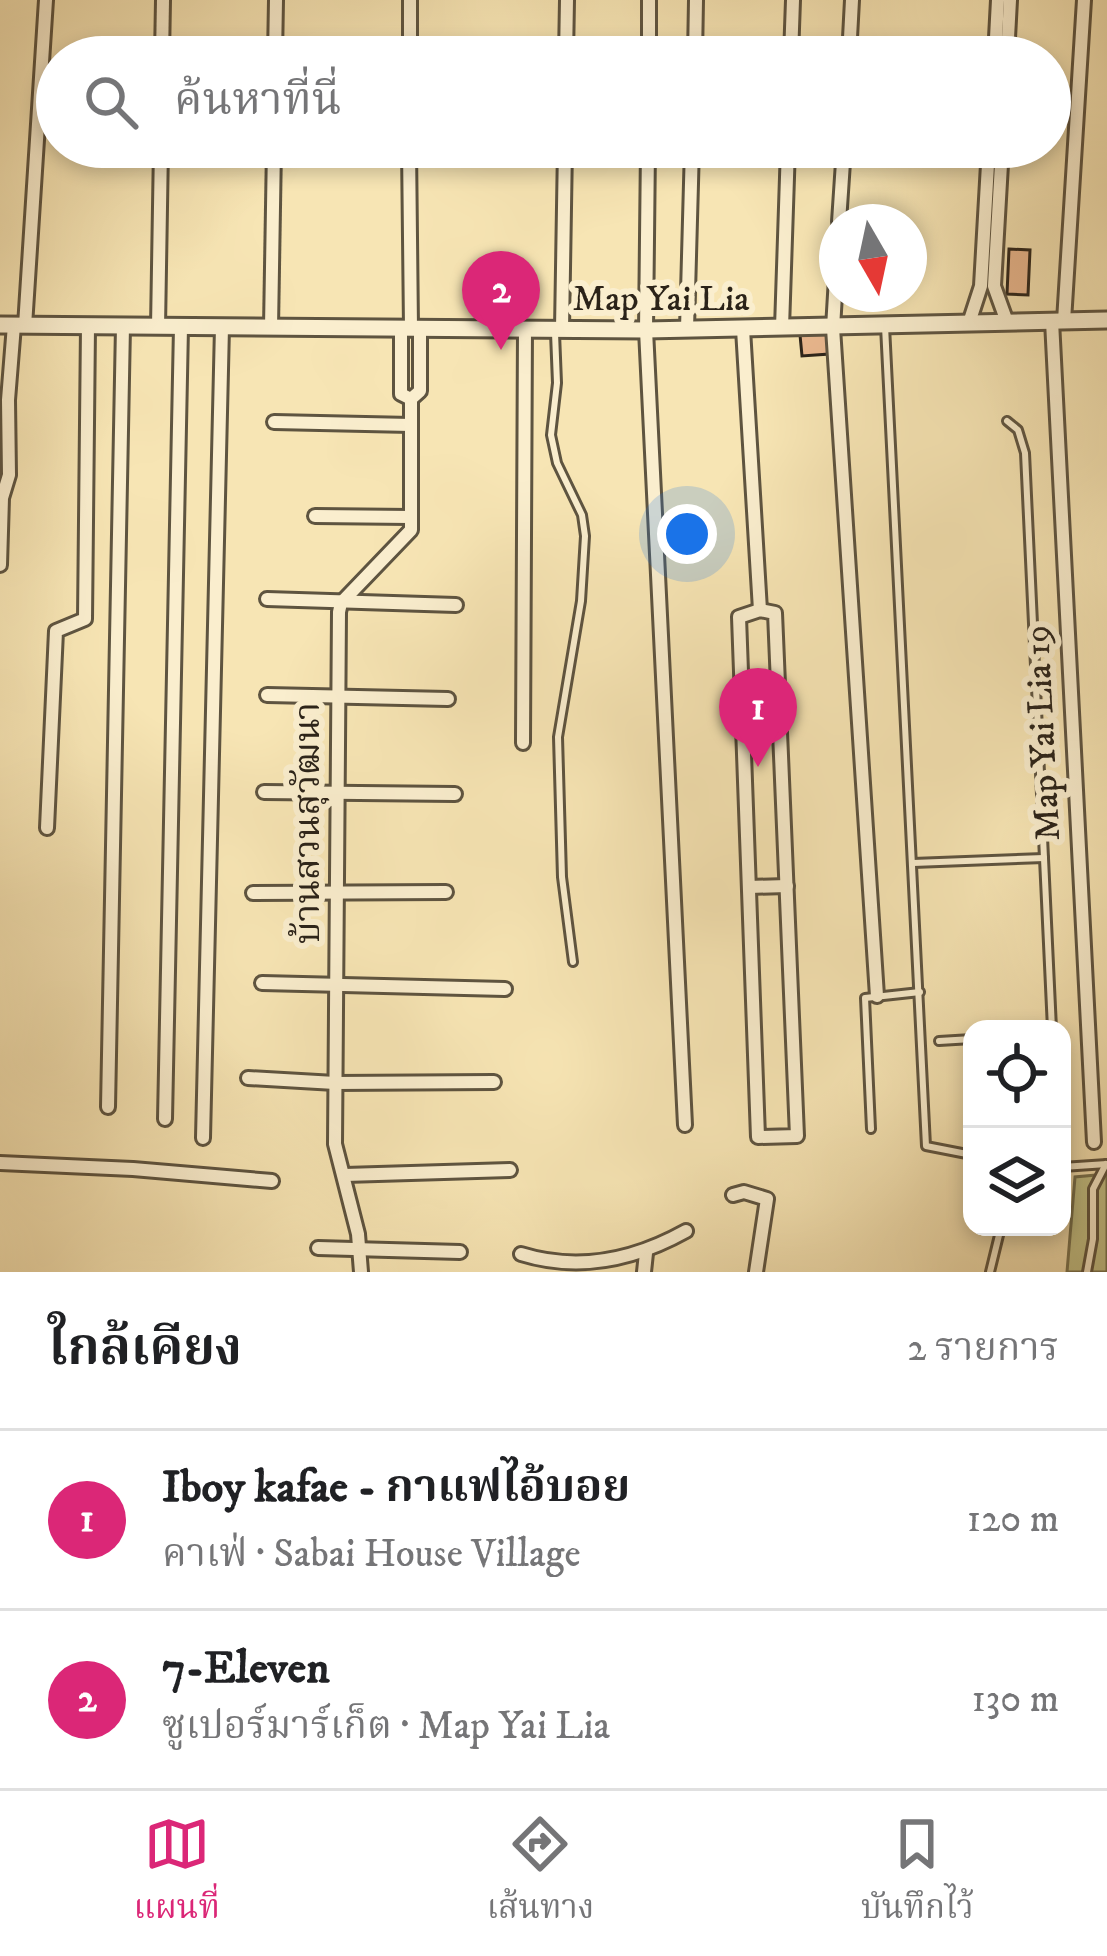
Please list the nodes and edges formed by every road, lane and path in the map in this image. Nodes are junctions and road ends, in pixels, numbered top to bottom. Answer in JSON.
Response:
{"nodes":[{"id":1,"x":46,"y":0,"type":"edge"},
{"id":2,"x":163,"y":0,"type":"edge"},
{"id":3,"x":276,"y":0,"type":"edge"},
{"id":4,"x":410,"y":0,"type":"edge"},
{"id":5,"x":567,"y":0,"type":"edge"},
{"id":6,"x":650,"y":0,"type":"edge"},
{"id":7,"x":697,"y":0,"type":"edge"},
{"id":8,"x":794,"y":0,"type":"edge"},
{"id":9,"x":852,"y":0,"type":"edge"},
{"id":10,"x":998,"y":0,"type":"edge"},
{"id":11,"x":1010,"y":0,"type":"edge"},
{"id":12,"x":1084,"y":0,"type":"edge"},
{"id":13,"x":42,"y":36,"type":"edge"},
{"id":14,"x":162,"y":36,"type":"edge"},
{"id":15,"x":275,"y":36,"type":"edge"},
{"id":16,"x":410,"y":36,"type":"edge"},
{"id":17,"x":566,"y":36,"type":"edge"},
{"id":18,"x":649,"y":36,"type":"edge"},
{"id":19,"x":696,"y":36,"type":"edge"},
{"id":20,"x":792,"y":36,"type":"edge"},
{"id":21,"x":850,"y":36,"type":"edge"},
{"id":22,"x":996,"y":36,"type":"edge"},
{"id":23,"x":1008,"y":36,"type":"edge"},
{"id":24,"x":36,"y":98,"type":"edge"},
{"id":25,"x":1071,"y":160,"type":"edge"},
{"id":26,"x":161,"y":168,"type":"edge"},
{"id":27,"x":274,"y":168,"type":"edge"},
{"id":28,"x":410,"y":168,"type":"edge"},
{"id":29,"x":564,"y":168,"type":"edge"},
{"id":30,"x":648,"y":168,"type":"edge"},
{"id":31,"x":691,"y":168,"type":"edge"},
{"id":32,"x":787,"y":168,"type":"edge"},
{"id":33,"x":843,"y":168,"type":"edge"},
{"id":34,"x":988,"y":168,"type":"edge"},
{"id":35,"x":1001,"y":168,"type":"edge"},
{"id":36,"x":1070,"y":168,"type":"edge"},
{"id":37,"x":840,"y":204,"type":"edge"},
{"id":38,"x":834,"y":312,"type":"edge"},
{"id":39,"x":1107,"y":320,"type":"edge"},
{"id":40,"x":1058,"y":321,"type":"junction"},
{"id":41,"x":1007,"y":322,"type":"junction"},
{"id":42,"x":969,"y":323,"type":"junction"},
{"id":43,"x":13,"y":325,"type":"edge"},
{"id":44,"x":88,"y":326,"type":"junction"},
{"id":45,"x":123,"y":326,"type":"junction"},
{"id":46,"x":885,"y":326,"type":"junction"},
{"id":47,"x":158,"y":327,"type":"junction"},
{"id":48,"x":181,"y":327,"type":"junction"},
{"id":49,"x":222,"y":327,"type":"junction"},
{"id":50,"x":271,"y":328,"type":"junction"},
{"id":51,"x":782,"y":328,"type":"junction"},
{"id":52,"x":833,"y":328,"type":"junction"},
{"id":53,"x":411,"y":329,"type":"junction"},
{"id":54,"x":525,"y":329,"type":"junction"},
{"id":55,"x":559,"y":329,"type":"junction"},
{"id":56,"x":687,"y":329,"type":"junction"},
{"id":57,"x":743,"y":329,"type":"junction"},
{"id":58,"x":646,"y":330,"type":"junction"},
{"id":59,"x":1007,"y":421,"type":"dead end"},
{"id":60,"x":274,"y":422,"type":"dead end"},
{"id":61,"x":411,"y":425,"type":"junction"},
{"id":62,"x":316,"y":516,"type":"dead end"},
{"id":63,"x":410,"y":517,"type":"junction"},
{"id":64,"x":0,"y":565,"type":"edge"},
{"id":65,"x":267,"y":599,"type":"dead end"},
{"id":66,"x":341,"y":603,"type":"junction"},
{"id":67,"x":456,"y":605,"type":"dead end"},
{"id":68,"x":760,"y":610,"type":"junction"},
{"id":69,"x":267,"y":695,"type":"dead end"},
{"id":70,"x":338,"y":697,"type":"junction"},
{"id":71,"x":448,"y":699,"type":"dead end"},
{"id":72,"x":523,"y":743,"type":"dead end"},
{"id":73,"x":264,"y":792,"type":"dead end"},
{"id":74,"x":336,"y":794,"type":"junction"},
{"id":75,"x":455,"y":794,"type":"dead end"},
{"id":76,"x":47,"y":828,"type":"dead end"},
{"id":77,"x":1044,"y":858,"type":"junction"},
{"id":78,"x":913,"y":863,"type":"junction"},
{"id":79,"x":749,"y":886,"type":"junction"},
{"id":80,"x":787,"y":886,"type":"junction"},
{"id":81,"x":339,"y":892,"type":"junction"},
{"id":82,"x":446,"y":892,"type":"dead end"},
{"id":83,"x":253,"y":893,"type":"dead end"},
{"id":84,"x":573,"y":962,"type":"dead end"},
{"id":85,"x":262,"y":982,"type":"dead end"},
{"id":86,"x":337,"y":985,"type":"junction"},
{"id":87,"x":505,"y":988,"type":"dead end"},
{"id":88,"x":920,"y":992,"type":"junction"},
{"id":89,"x":877,"y":996,"type":"junction"},
{"id":90,"x":1052,"y":1020,"type":"edge"},
{"id":91,"x":963,"y":1040,"type":"edge"},
{"id":92,"x":939,"y":1041,"type":"dead end"},
{"id":93,"x":248,"y":1078,"type":"dead end"},
{"id":94,"x":494,"y":1082,"type":"dead end"},
{"id":95,"x":335,"y":1083,"type":"junction"},
{"id":96,"x":108,"y":1108,"type":"dead end"},
{"id":97,"x":165,"y":1119,"type":"dead end"},
{"id":98,"x":685,"y":1125,"type":"dead end"},
{"id":99,"x":871,"y":1129,"type":"dead end"},
{"id":100,"x":203,"y":1138,"type":"dead end"},
{"id":101,"x":1094,"y":1142,"type":"dead end"},
{"id":102,"x":963,"y":1153,"type":"edge"},
{"id":103,"x":0,"y":1163,"type":"edge"},
{"id":104,"x":1107,"y":1164,"type":"edge"},
{"id":105,"x":1071,"y":1166,"type":"edge"},
{"id":106,"x":510,"y":1170,"type":"dead end"},
{"id":107,"x":345,"y":1175,"type":"junction"},
{"id":108,"x":272,"y":1181,"type":"dead end"},
{"id":109,"x":733,"y":1195,"type":"dead end"},
{"id":110,"x":686,"y":1231,"type":"dead end"},
{"id":111,"x":998,"y":1236,"type":"edge"},
{"id":112,"x":1107,"y":1238,"type":"edge"},
{"id":113,"x":1093,"y":1239,"type":"junction"},
{"id":114,"x":318,"y":1248,"type":"dead end"},
{"id":115,"x":361,"y":1248,"type":"junction"},
{"id":116,"x":460,"y":1252,"type":"dead end"},
{"id":117,"x":646,"y":1253,"type":"junction"},
{"id":118,"x":521,"y":1254,"type":"dead end"},
{"id":119,"x":542,"y":1268,"type":"edge"},
{"id":120,"x":362,"y":1272,"type":"edge"},
{"id":121,"x":644,"y":1272,"type":"edge"},
{"id":122,"x":757,"y":1272,"type":"edge"},
{"id":123,"x":990,"y":1272,"type":"edge"},
{"id":124,"x":1087,"y":1272,"type":"edge"}],
"edges":[{"from":1,"to":13,"type":"street"},
{"from":2,"to":14,"type":"street"},
{"from":3,"to":15,"type":"street"},
{"from":4,"to":16,"type":"street"},
{"from":5,"to":17,"type":"street"},
{"from":6,"to":18,"type":"street"},
{"from":7,"to":19,"type":"street"},
{"from":8,"to":20,"type":"street"},
{"from":9,"to":21,"type":"street"},
{"from":10,"to":22,"type":"street"},
{"from":11,"to":23,"type":"street"},
{"from":12,"to":25,"type":"street","name":"Map Yai Lia 19"},
{"from":24,"to":43,"type":"street"},
{"from":26,"to":47,"type":"street"},
{"from":27,"to":50,"type":"street"},
{"from":28,"to":53,"type":"street"},
{"from":29,"to":55,"type":"street"},
{"from":30,"to":58,"type":"street"},
{"from":31,"to":56,"type":"street"},
{"from":32,"to":51,"type":"street"},
{"from":33,"to":37,"type":"street"},
{"from":34,"to":42,"type":"street"},
{"from":35,"to":41,"type":"street"},
{"from":36,"to":40,"type":"street","name":"Map Yai Lia 19"},
{"from":38,"to":52,"type":"street"},
{"from":39,"to":40,"type":"street","name":"Map Yai Lia"},
{"from":40,"to":41,"type":"street","name":"Map Yai Lia"},
{"from":40,"to":101,"type":"street","name":"Map Yai Lia 19"},
{"from":41,"to":42,"type":"street","name":"Map Yai Lia"},
{"from":42,"to":46,"type":"street","name":"Map Yai Lia"},
{"from":43,"to":44,"type":"street","name":"Map Yai Lia"},
{"from":43,"to":64,"type":"street"},
{"from":44,"to":45,"type":"street","name":"Map Yai Lia"},
{"from":44,"to":76,"type":"street"},
{"from":45,"to":47,"type":"street","name":"Map Yai Lia"},
{"from":45,"to":96,"type":"street"},
{"from":46,"to":52,"type":"street","name":"Map Yai Lia"},
{"from":46,"to":78,"type":"lane"},
{"from":47,"to":48,"type":"street","name":"Map Yai Lia"},
{"from":48,"to":49,"type":"street","name":"Map Yai Lia"},
{"from":48,"to":97,"type":"street"},
{"from":49,"to":50,"type":"street","name":"Map Yai Lia"},
{"from":49,"to":100,"type":"street"},
{"from":50,"to":53,"type":"street","name":"Map Yai Lia"},
{"from":51,"to":52,"type":"street","name":"Map Yai Lia"},
{"from":51,"to":57,"type":"street","name":"Map Yai Lia"},
{"from":52,"to":89,"type":"street"},
{"from":53,"to":54,"type":"street","name":"Map Yai Lia"},
{"from":53,"to":61,"type":"street"},
{"from":54,"to":55,"type":"street","name":"Map Yai Lia"},
{"from":54,"to":72,"type":"street"},
{"from":55,"to":58,"type":"street","name":"Map Yai Lia"},
{"from":55,"to":84,"type":"lane"},
{"from":56,"to":57,"type":"street","name":"Map Yai Lia"},
{"from":56,"to":58,"type":"street","name":"Map Yai Lia"},
{"from":57,"to":68,"type":"street"},
{"from":58,"to":98,"type":"street"},
{"from":59,"to":77,"type":"lane"},
{"from":60,"to":61,"type":"street"},
{"from":61,"to":63,"type":"street"},
{"from":62,"to":63,"type":"street"},
{"from":63,"to":66,"type":"street"},
{"from":65,"to":66,"type":"street"},
{"from":66,"to":67,"type":"street"},
{"from":66,"to":70,"type":"street","name":"บ้านสวนสุวัฒนา"},
{"from":68,"to":79,"type":"street"},
{"from":68,"to":80,"type":"street"},
{"from":69,"to":70,"type":"street"},
{"from":70,"to":71,"type":"street"},
{"from":70,"to":74,"type":"street","name":"บ้านสวนสุวัฒนา"},
{"from":73,"to":74,"type":"street"},
{"from":74,"to":75,"type":"street"},
{"from":74,"to":81,"type":"street","name":"บ้านสวนสุวัฒนา"},
{"from":77,"to":78,"type":"lane"},
{"from":77,"to":90,"type":"lane"},
{"from":78,"to":88,"type":"lane"},
{"from":79,"to":80,"type":"street"},
{"from":79,"to":80,"type":"street"},
{"from":81,"to":82,"type":"street"},
{"from":81,"to":83,"type":"street"},
{"from":81,"to":86,"type":"street","name":"บ้านสวนสุวัฒนา"},
{"from":85,"to":86,"type":"street"},
{"from":86,"to":87,"type":"street"},
{"from":86,"to":95,"type":"street","name":"บ้านสวนสุวัฒนา"},
{"from":88,"to":89,"type":"lane"},
{"from":88,"to":102,"type":"lane"},
{"from":89,"to":99,"type":"lane"},
{"from":91,"to":92,"type":"lane"},
{"from":93,"to":95,"type":"street"},
{"from":94,"to":95,"type":"street"},
{"from":95,"to":107,"type":"street","name":"บ้านสวนสุวัฒนา"},
{"from":103,"to":108,"type":"street"},
{"from":104,"to":105,"type":"lane"},
{"from":104,"to":113,"type":"lane"},
{"from":106,"to":107,"type":"street"},
{"from":107,"to":115,"type":"street","name":"บ้านสวนสุวัฒนา"},
{"from":109,"to":122,"type":"street"},
{"from":110,"to":117,"type":"street"},
{"from":111,"to":123,"type":"lane"},
{"from":112,"to":113,"type":"lane"},
{"from":113,"to":124,"type":"lane"},
{"from":114,"to":115,"type":"street"},
{"from":115,"to":116,"type":"street"},
{"from":115,"to":120,"type":"street","name":"บ้านสวนสุวัฒนา"},
{"from":117,"to":119,"type":"street"},
{"from":117,"to":121,"type":"street"},
{"from":118,"to":119,"type":"street"}]}
